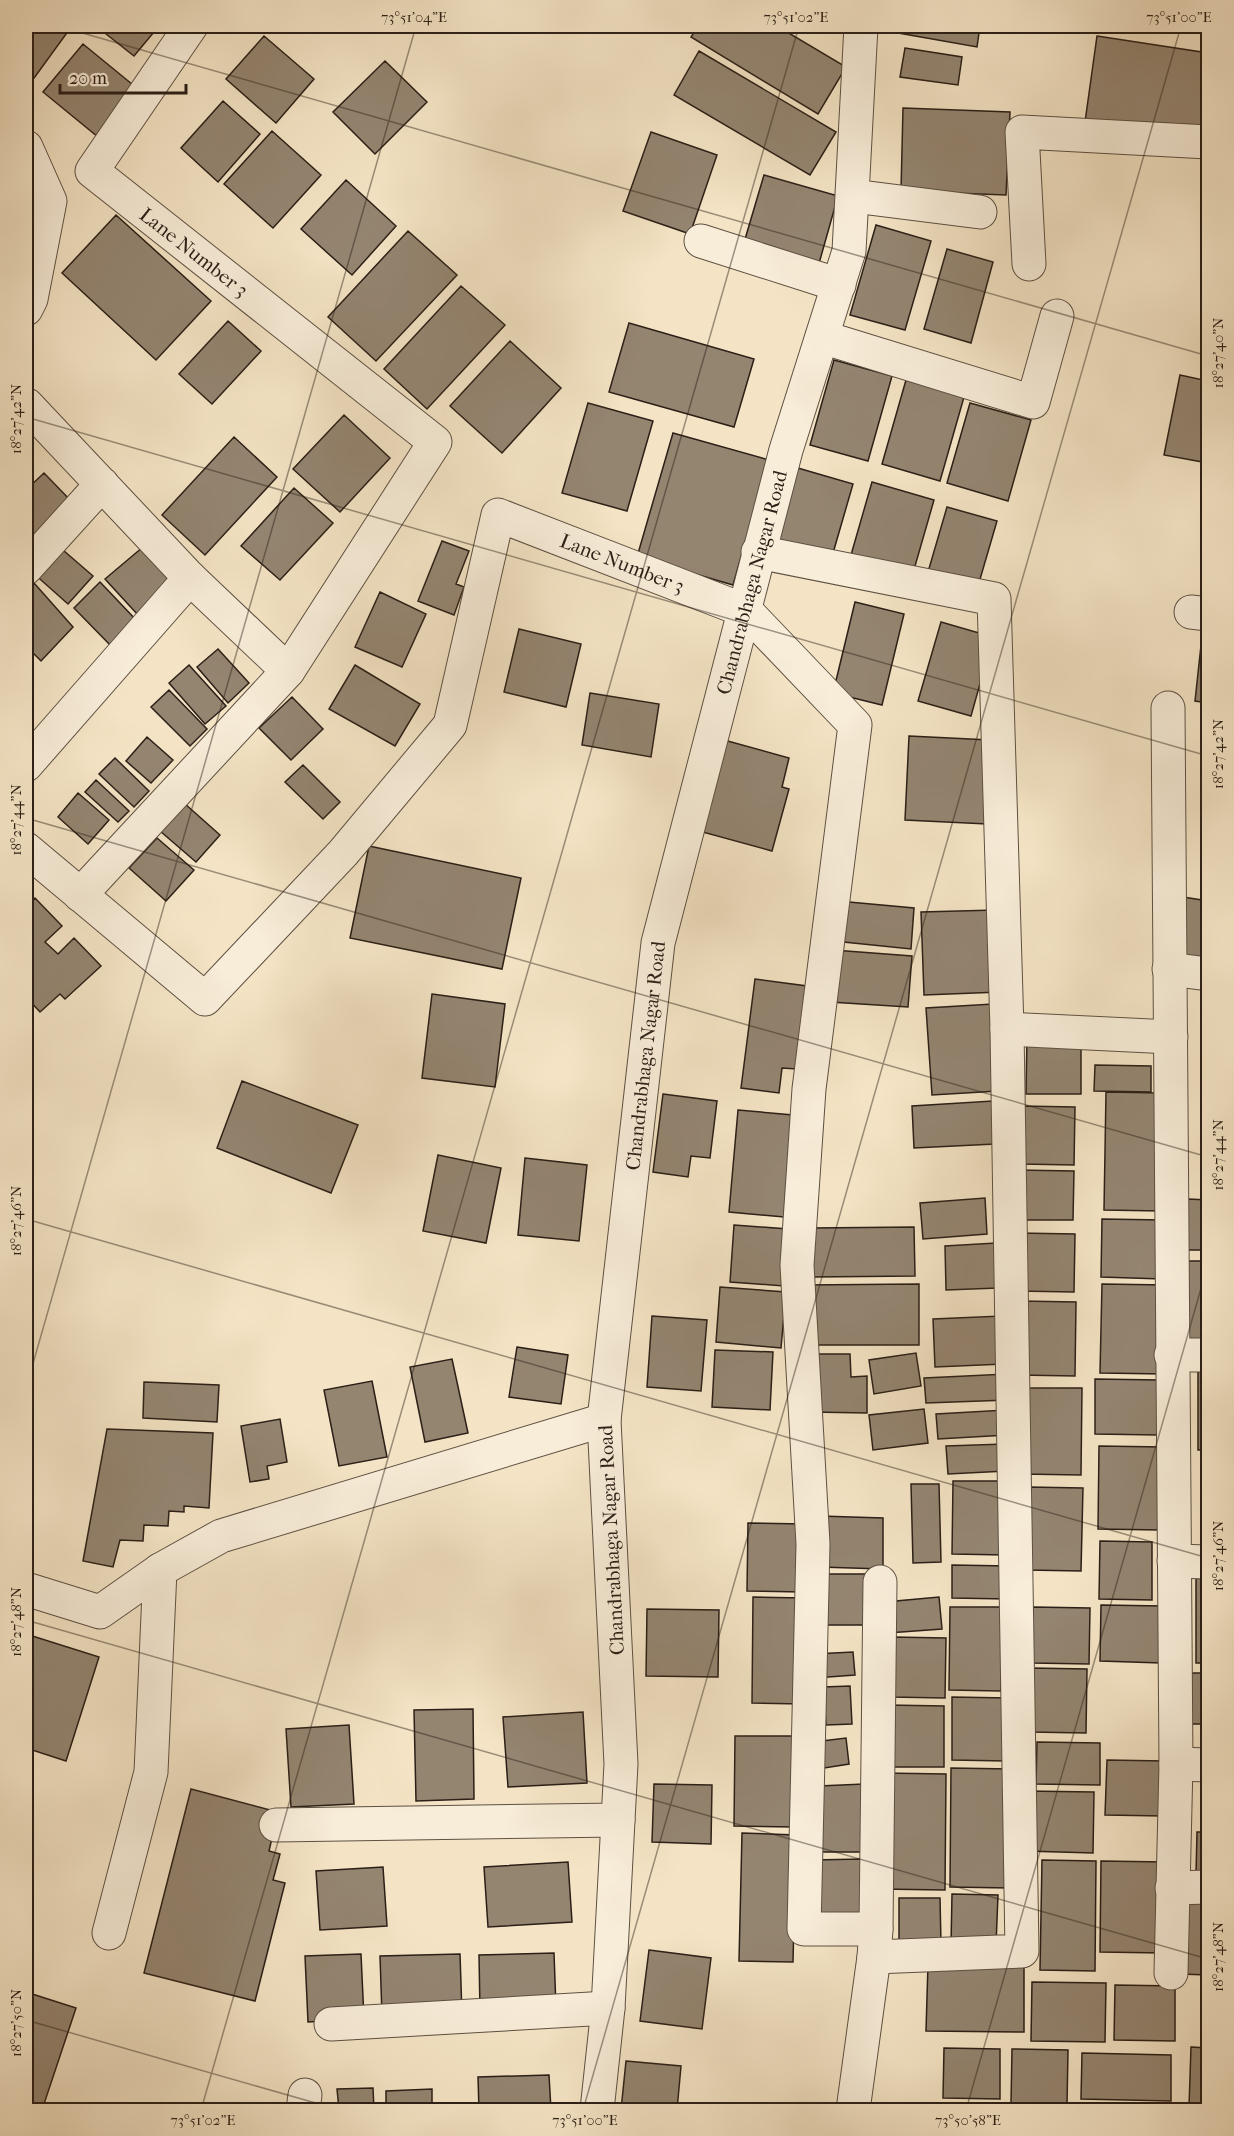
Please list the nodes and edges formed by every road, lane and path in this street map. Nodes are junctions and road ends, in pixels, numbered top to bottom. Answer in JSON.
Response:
{"nodes":[{"id":1,"x":191,"y":26,"type":"edge"},
{"id":2,"x":861,"y":26,"type":"edge"},
{"id":3,"x":1209,"y":142,"type":"edge"},
{"id":4,"x":26,"y":147,"type":"edge"},
{"id":5,"x":853,"y":196,"type":"junction"},
{"id":6,"x":980,"y":212,"type":"dead end"},
{"id":7,"x":701,"y":241,"type":"dead end"},
{"id":8,"x":1029,"y":264,"type":"dead end"},
{"id":9,"x":839,"y":285,"type":"junction"},
{"id":10,"x":26,"y":309,"type":"edge"},
{"id":11,"x":1057,"y":315,"type":"dead end"},
{"id":12,"x":822,"y":337,"type":"junction"},
{"id":13,"x":27,"y":405,"type":"dead end"},
{"id":14,"x":102,"y":484,"type":"junction"},
{"id":15,"x":758,"y":552,"type":"junction"},
{"id":16,"x":26,"y":568,"type":"edge"},
{"id":17,"x":190,"y":578,"type":"junction"},
{"id":18,"x":746,"y":611,"type":"junction"},
{"id":19,"x":288,"y":671,"type":"junction"},
{"id":20,"x":1168,"y":708,"type":"dead end"},
{"id":21,"x":26,"y":765,"type":"edge"},
{"id":22,"x":26,"y":849,"type":"edge"},
{"id":23,"x":80,"y":895,"type":"junction"},
{"id":24,"x":1169,"y":969,"type":"junction"},
{"id":25,"x":1209,"y":974,"type":"edge"},
{"id":26,"x":1007,"y":1029,"type":"junction"},
{"id":27,"x":1171,"y":1037,"type":"junction"},
{"id":28,"x":1171,"y":1355,"type":"junction"},
{"id":29,"x":1209,"y":1355,"type":"edge"},
{"id":30,"x":604,"y":1420,"type":"junction"},
{"id":31,"x":1174,"y":1561,"type":"junction"},
{"id":32,"x":1209,"y":1562,"type":"edge"},
{"id":33,"x":160,"y":1570,"type":"junction"},
{"id":34,"x":880,"y":1582,"type":"dead end"},
{"id":35,"x":26,"y":1589,"type":"edge"},
{"id":36,"x":1176,"y":1764,"type":"junction"},
{"id":37,"x":1209,"y":1765,"type":"edge"},
{"id":38,"x":618,"y":1820,"type":"junction"},
{"id":39,"x":276,"y":1825,"type":"dead end"},
{"id":40,"x":1209,"y":1887,"type":"edge"},
{"id":41,"x":1172,"y":1888,"type":"junction"},
{"id":42,"x":109,"y":1933,"type":"dead end"},
{"id":43,"x":875,"y":1943,"type":"junction"},
{"id":44,"x":1171,"y":1973,"type":"dead end"},
{"id":45,"x":608,"y":2008,"type":"junction"},
{"id":46,"x":331,"y":2024,"type":"dead end"},
{"id":47,"x":597,"y":2110,"type":"edge"},
{"id":48,"x":853,"y":2110,"type":"edge"}],
"edges":[{"from":1,"to":19,"type":"street","name":"Lane Number 3"},
{"from":2,"to":5,"type":"street","name":"Chandrabhaga Nagar Road"},
{"from":3,"to":8,"type":"street"},
{"from":4,"to":10,"type":"street"},
{"from":5,"to":6,"type":"street"},
{"from":5,"to":9,"type":"street","name":"Chandrabhaga Nagar Road"},
{"from":7,"to":9,"type":"street"},
{"from":9,"to":12,"type":"street","name":"Chandrabhaga Nagar Road"},
{"from":11,"to":12,"type":"street"},
{"from":12,"to":15,"type":"street","name":"Chandrabhaga Nagar Road"},
{"from":13,"to":14,"type":"street"},
{"from":14,"to":16,"type":"street"},
{"from":14,"to":17,"type":"street"},
{"from":15,"to":18,"type":"street","name":"Chandrabhaga Nagar Road"},
{"from":15,"to":26,"type":"street"},
{"from":17,"to":19,"type":"street"},
{"from":17,"to":21,"type":"street"},
{"from":18,"to":23,"type":"street","name":"Lane Number 3"},
{"from":18,"to":30,"type":"street","name":"Chandrabhaga Nagar Road"},
{"from":18,"to":43,"type":"street"},
{"from":19,"to":23,"type":"street"},
{"from":20,"to":24,"type":"street"},
{"from":22,"to":23,"type":"street"},
{"from":24,"to":25,"type":"street"},
{"from":24,"to":27,"type":"street"},
{"from":26,"to":27,"type":"street"},
{"from":26,"to":43,"type":"street"},
{"from":27,"to":28,"type":"street"},
{"from":28,"to":29,"type":"street"},
{"from":28,"to":31,"type":"street"},
{"from":30,"to":33,"type":"street"},
{"from":30,"to":38,"type":"street","name":"Chandrabhaga Nagar Road"},
{"from":31,"to":32,"type":"street"},
{"from":31,"to":36,"type":"street"},
{"from":33,"to":35,"type":"street"},
{"from":33,"to":42,"type":"street"},
{"from":34,"to":43,"type":"street"},
{"from":36,"to":37,"type":"street"},
{"from":36,"to":41,"type":"street"},
{"from":38,"to":39,"type":"street"},
{"from":38,"to":45,"type":"street","name":"Chandrabhaga Nagar Road"},
{"from":40,"to":41,"type":"street"},
{"from":41,"to":44,"type":"street"},
{"from":43,"to":48,"type":"street"},
{"from":45,"to":46,"type":"street"},
{"from":45,"to":47,"type":"street","name":"Chandrabhaga Nagar Road"}]}
